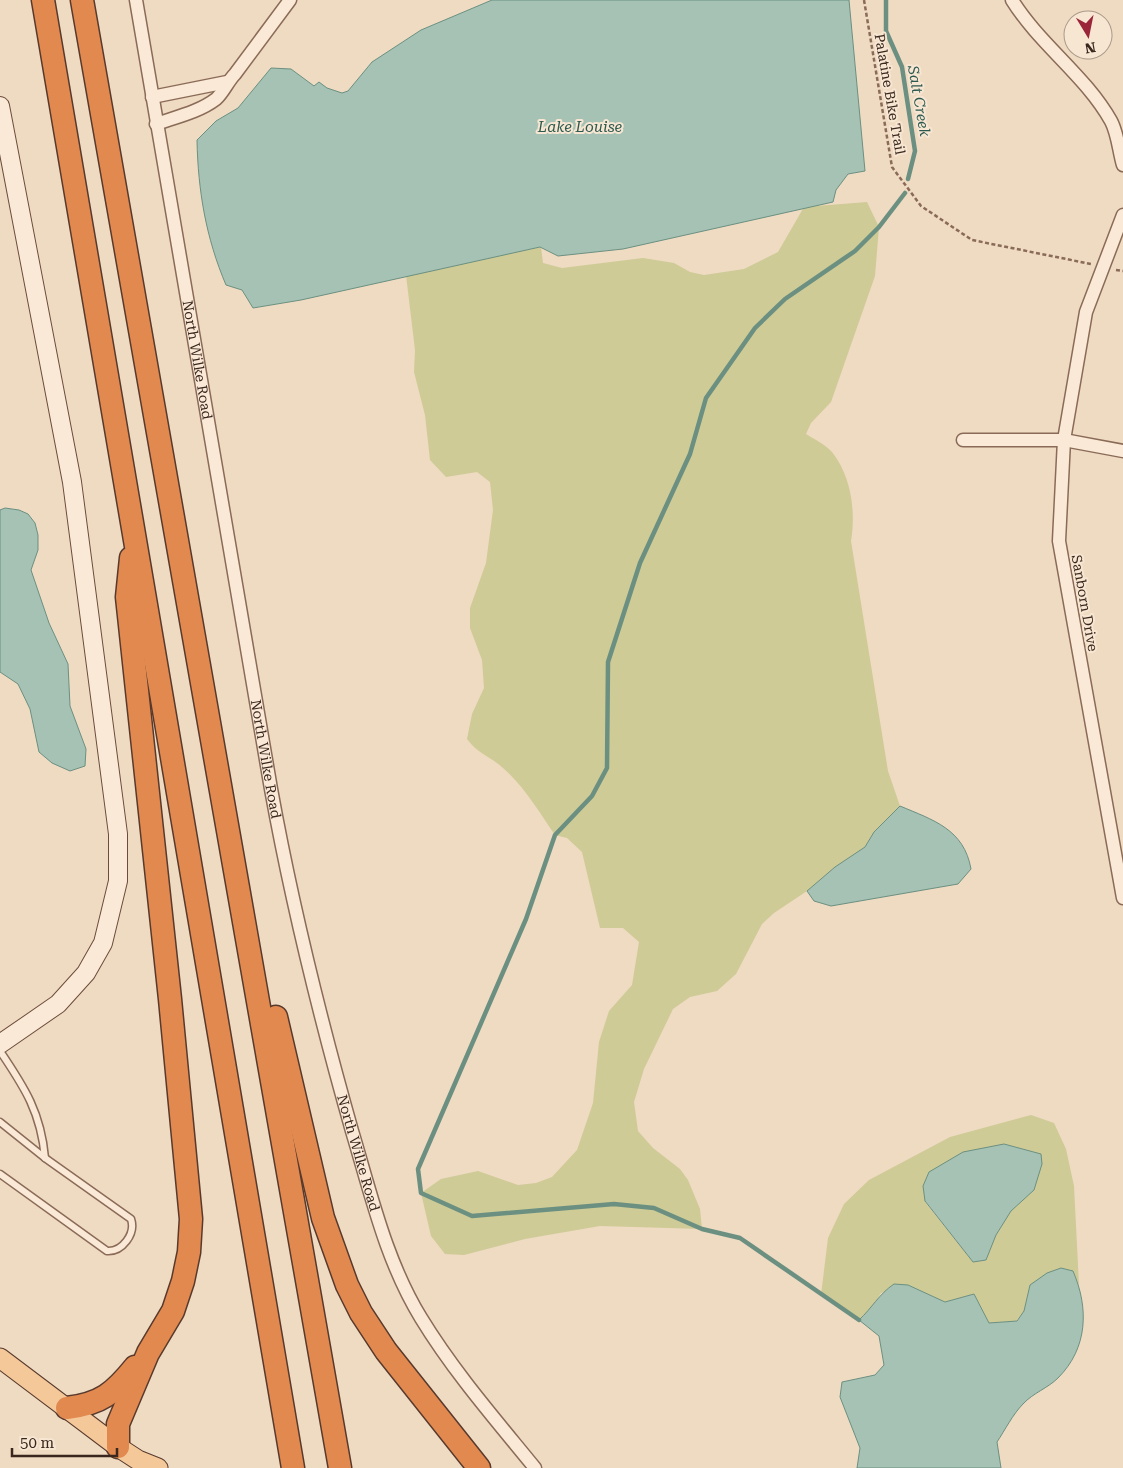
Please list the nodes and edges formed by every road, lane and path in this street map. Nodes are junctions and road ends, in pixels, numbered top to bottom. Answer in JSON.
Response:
{"nodes":[{"id":1,"x":44,"y":0,"type":"edge"},
{"id":2,"x":82,"y":0,"type":"edge"},
{"id":3,"x":136,"y":0,"type":"edge"},
{"id":4,"x":290,"y":0,"type":"edge"},
{"id":5,"x":864,"y":0,"type":"edge"},
{"id":6,"x":1012,"y":0,"type":"edge"},
{"id":7,"x":226,"y":82,"type":"junction"},
{"id":8,"x":152,"y":97,"type":"junction"},
{"id":9,"x":0,"y":106,"type":"edge"},
{"id":10,"x":156,"y":124,"type":"junction"},
{"id":11,"x":2,"y":130,"type":"edge"},
{"id":12,"x":1123,"y":166,"type":"edge"},
{"id":13,"x":1123,"y":215,"type":"edge"},
{"id":14,"x":1104,"y":267,"type":"junction"},
{"id":15,"x":1123,"y":271,"type":"edge"},
{"id":16,"x":963,"y":440,"type":"dead end"},
{"id":17,"x":1064,"y":440,"type":"junction"},
{"id":18,"x":1123,"y":451,"type":"edge"},
{"id":19,"x":133,"y":530,"type":"junction"},
{"id":20,"x":218,"y":772,"type":"junction"},
{"id":21,"x":1123,"y":898,"type":"edge"},
{"id":22,"x":0,"y":1044,"type":"edge"},
{"id":23,"x":0,"y":1051,"type":"edge"},
{"id":24,"x":0,"y":1122,"type":"edge"},
{"id":25,"x":45,"y":1158,"type":"junction"},
{"id":26,"x":0,"y":1174,"type":"edge"},
{"id":27,"x":148,"y":1354,"type":"junction"},
{"id":28,"x":0,"y":1358,"type":"edge"},
{"id":29,"x":66,"y":1408,"type":"junction"},
{"id":30,"x":118,"y":1448,"type":"junction"},
{"id":31,"x":137,"y":1465,"type":"edge"},
{"id":32,"x":158,"y":1468,"type":"edge"},
{"id":33,"x":293,"y":1468,"type":"edge"},
{"id":34,"x":340,"y":1468,"type":"edge"},
{"id":35,"x":479,"y":1468,"type":"edge"},
{"id":36,"x":535,"y":1468,"type":"edge"}],
"edges":[{"from":1,"to":19,"type":"highway"},
{"from":2,"to":20,"type":"highway"},
{"from":3,"to":8,"type":"street","name":"North Wilke Road"},
{"from":4,"to":7,"type":"street"},
{"from":5,"to":14,"type":"path","name":"Palatine Bike Trail"},
{"from":6,"to":12,"type":"street"},
{"from":7,"to":8,"type":"street"},
{"from":7,"to":10,"type":"street"},
{"from":8,"to":10,"type":"street","name":"North Wilke Road"},
{"from":9,"to":11,"type":"street"},
{"from":10,"to":36,"type":"street","name":"North Wilke Road"},
{"from":11,"to":22,"type":"street"},
{"from":13,"to":14,"type":"street","name":"Sanborn Drive"},
{"from":14,"to":15,"type":"path","name":"Palatine Bike Trail"},
{"from":14,"to":17,"type":"street","name":"Sanborn Drive"},
{"from":16,"to":17,"type":"street"},
{"from":17,"to":18,"type":"street"},
{"from":17,"to":21,"type":"street","name":"Sanborn Drive"},
{"from":19,"to":27,"type":"highway"},
{"from":19,"to":33,"type":"highway"},
{"from":20,"to":34,"type":"highway"},
{"from":20,"to":35,"type":"highway"},
{"from":23,"to":25,"type":"lane"},
{"from":24,"to":25,"type":"lane"},
{"from":25,"to":26,"type":"lane"},
{"from":27,"to":29,"type":"highway"},
{"from":27,"to":30,"type":"highway"},
{"from":28,"to":29,"type":"main road"},
{"from":29,"to":30,"type":"main road"},
{"from":30,"to":31,"type":"main road"},
{"from":31,"to":32,"type":"main road"}]}
